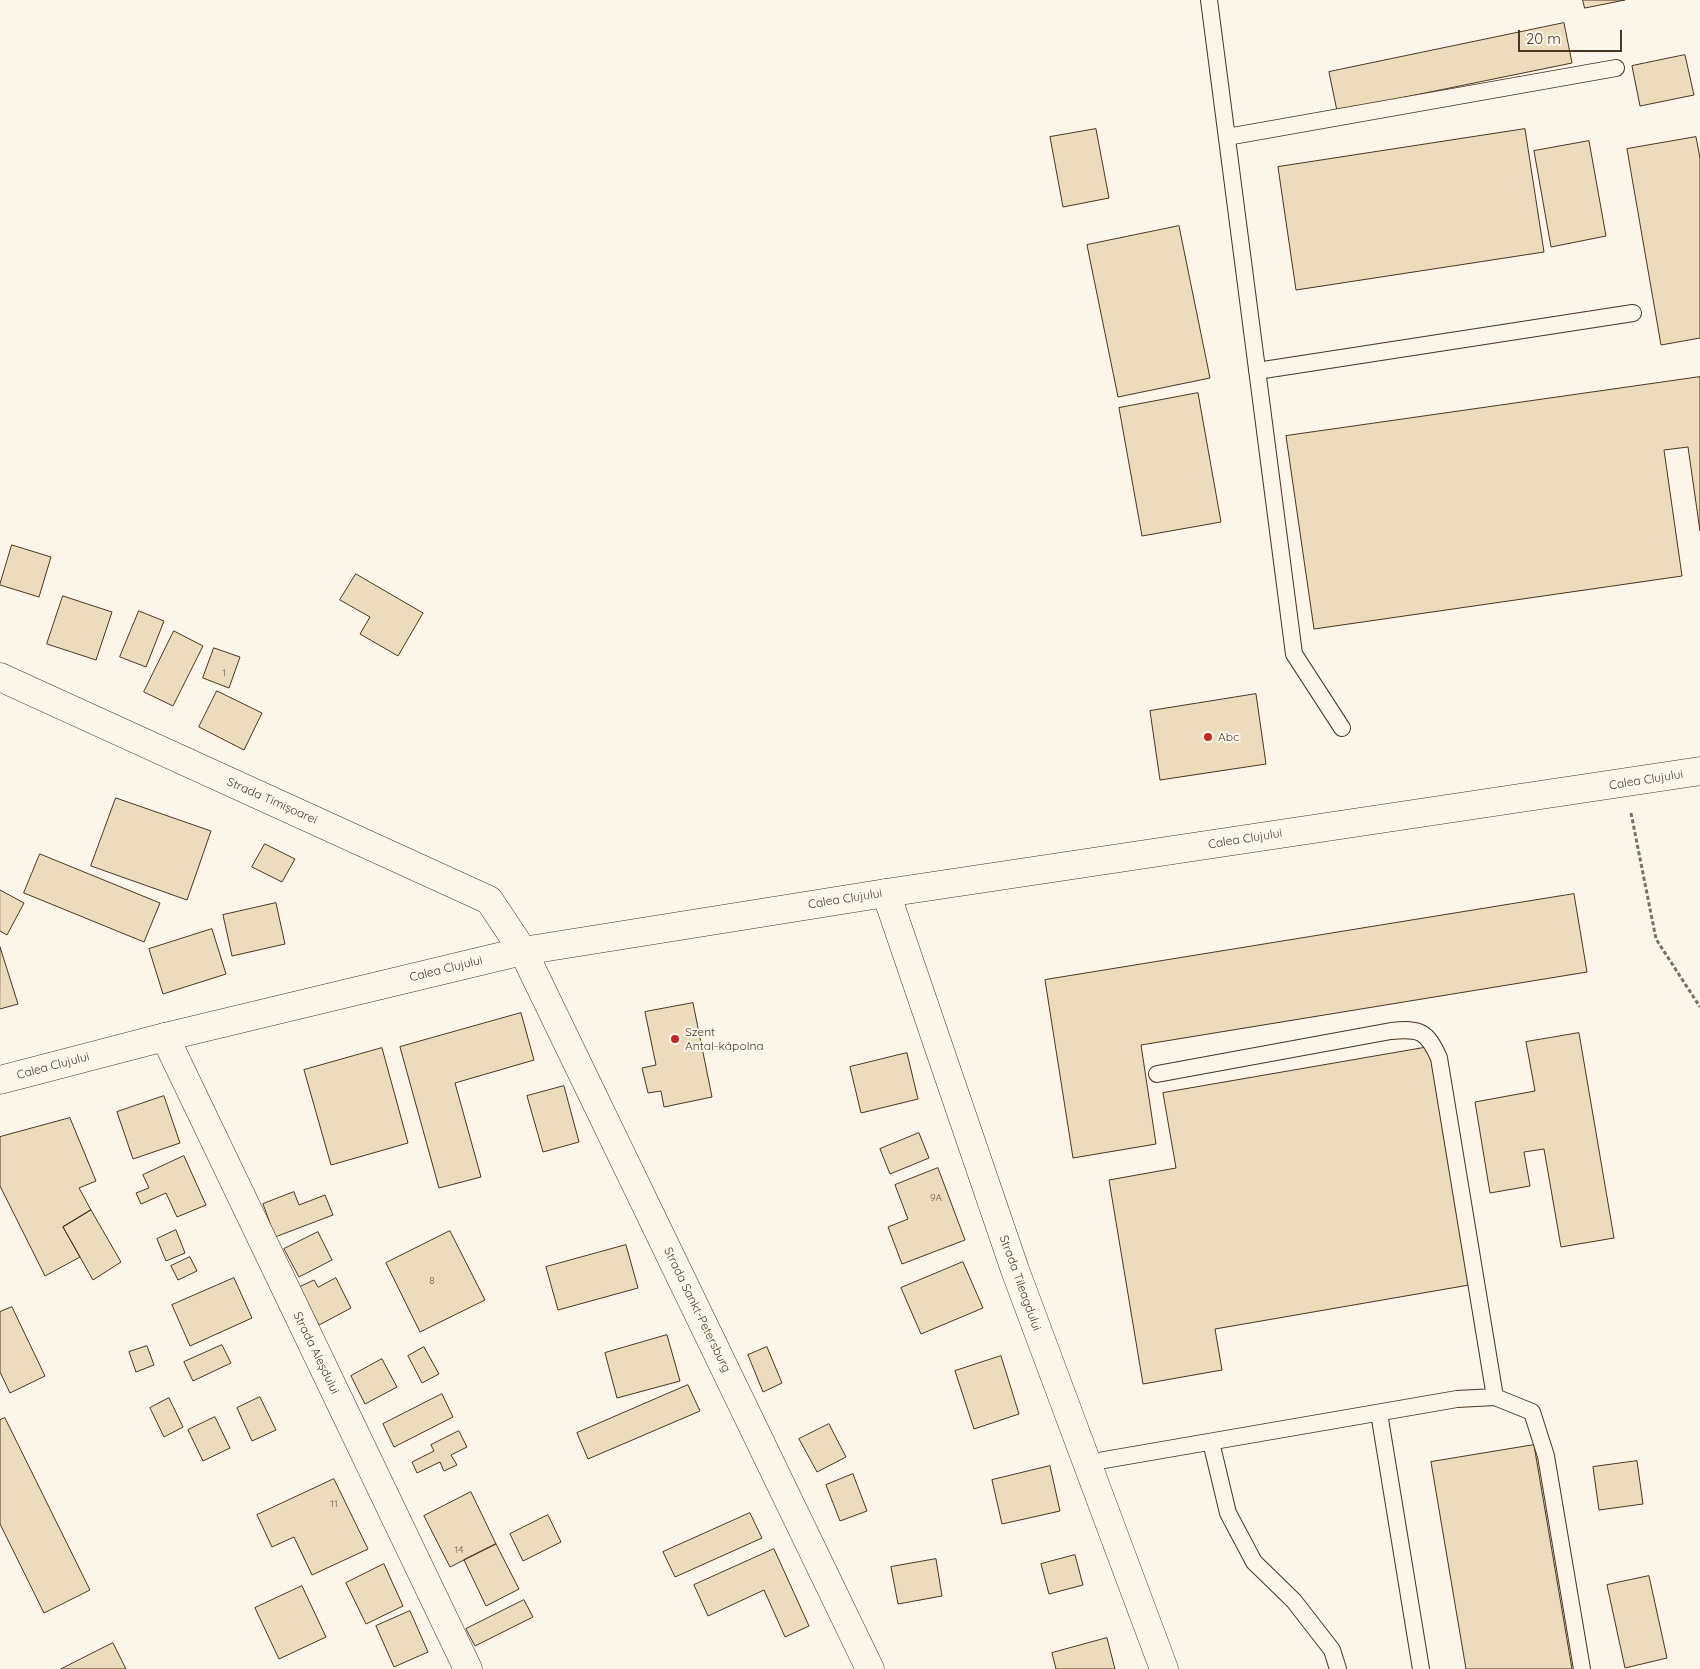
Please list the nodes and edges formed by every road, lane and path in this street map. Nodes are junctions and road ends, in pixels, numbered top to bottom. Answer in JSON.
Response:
{"nodes":[{"id":1,"x":1209,"y":0,"type":"edge"},
{"id":2,"x":1616,"y":68,"type":"dead end"},
{"id":3,"x":1227,"y":137,"type":"junction"},
{"id":4,"x":1633,"y":313,"type":"dead end"},
{"id":5,"x":1257,"y":371,"type":"junction"},
{"id":6,"x":0,"y":677,"type":"edge"},
{"id":7,"x":1342,"y":728,"type":"dead end"},
{"id":8,"x":1700,"y":771,"type":"edge"},
{"id":9,"x":1625,"y":783,"type":"junction"},
{"id":10,"x":886,"y":893,"type":"junction"},
{"id":11,"x":523,"y":950,"type":"junction"},
{"id":12,"x":1700,"y":1007,"type":"edge"},
{"id":13,"x":165,"y":1037,"type":"junction"},
{"id":14,"x":1157,"y":1074,"type":"dead end"},
{"id":15,"x":1,"y":1079,"type":"edge"},
{"id":16,"x":1495,"y":1396,"type":"junction"},
{"id":17,"x":1379,"y":1413,"type":"junction"},
{"id":18,"x":1211,"y":1442,"type":"junction"},
{"id":19,"x":1087,"y":1463,"type":"junction"},
{"id":20,"x":468,"y":1669,"type":"edge"},
{"id":21,"x":870,"y":1669,"type":"edge"},
{"id":22,"x":1164,"y":1669,"type":"edge"},
{"id":23,"x":1338,"y":1669,"type":"edge"},
{"id":24,"x":1421,"y":1669,"type":"edge"},
{"id":25,"x":1582,"y":1669,"type":"edge"}],
"edges":[{"from":1,"to":3,"type":"lane"},
{"from":2,"to":3,"type":"lane"},
{"from":3,"to":5,"type":"lane"},
{"from":4,"to":5,"type":"lane"},
{"from":5,"to":7,"type":"lane"},
{"from":6,"to":11,"type":"street","name":"Strada Timișoarei"},
{"from":8,"to":9,"type":"street","name":"Calea Clujului"},
{"from":9,"to":10,"type":"street","name":"Calea Clujului"},
{"from":9,"to":12,"type":"path"},
{"from":10,"to":11,"type":"street","name":"Calea Clujului"},
{"from":10,"to":19,"type":"street","name":"Strada Tileagdului"},
{"from":11,"to":13,"type":"street","name":"Calea Clujului"},
{"from":11,"to":21,"type":"street","name":"Strada Sankt-Petersburg"},
{"from":13,"to":15,"type":"street","name":"Calea Clujului"},
{"from":13,"to":20,"type":"street","name":"Strada Aleșdului"},
{"from":14,"to":16,"type":"lane"},
{"from":16,"to":17,"type":"lane"},
{"from":16,"to":25,"type":"lane"},
{"from":17,"to":18,"type":"lane"},
{"from":17,"to":24,"type":"lane"},
{"from":18,"to":19,"type":"lane"},
{"from":18,"to":23,"type":"lane"},
{"from":19,"to":22,"type":"street","name":"Strada Tileagdului"}]}
